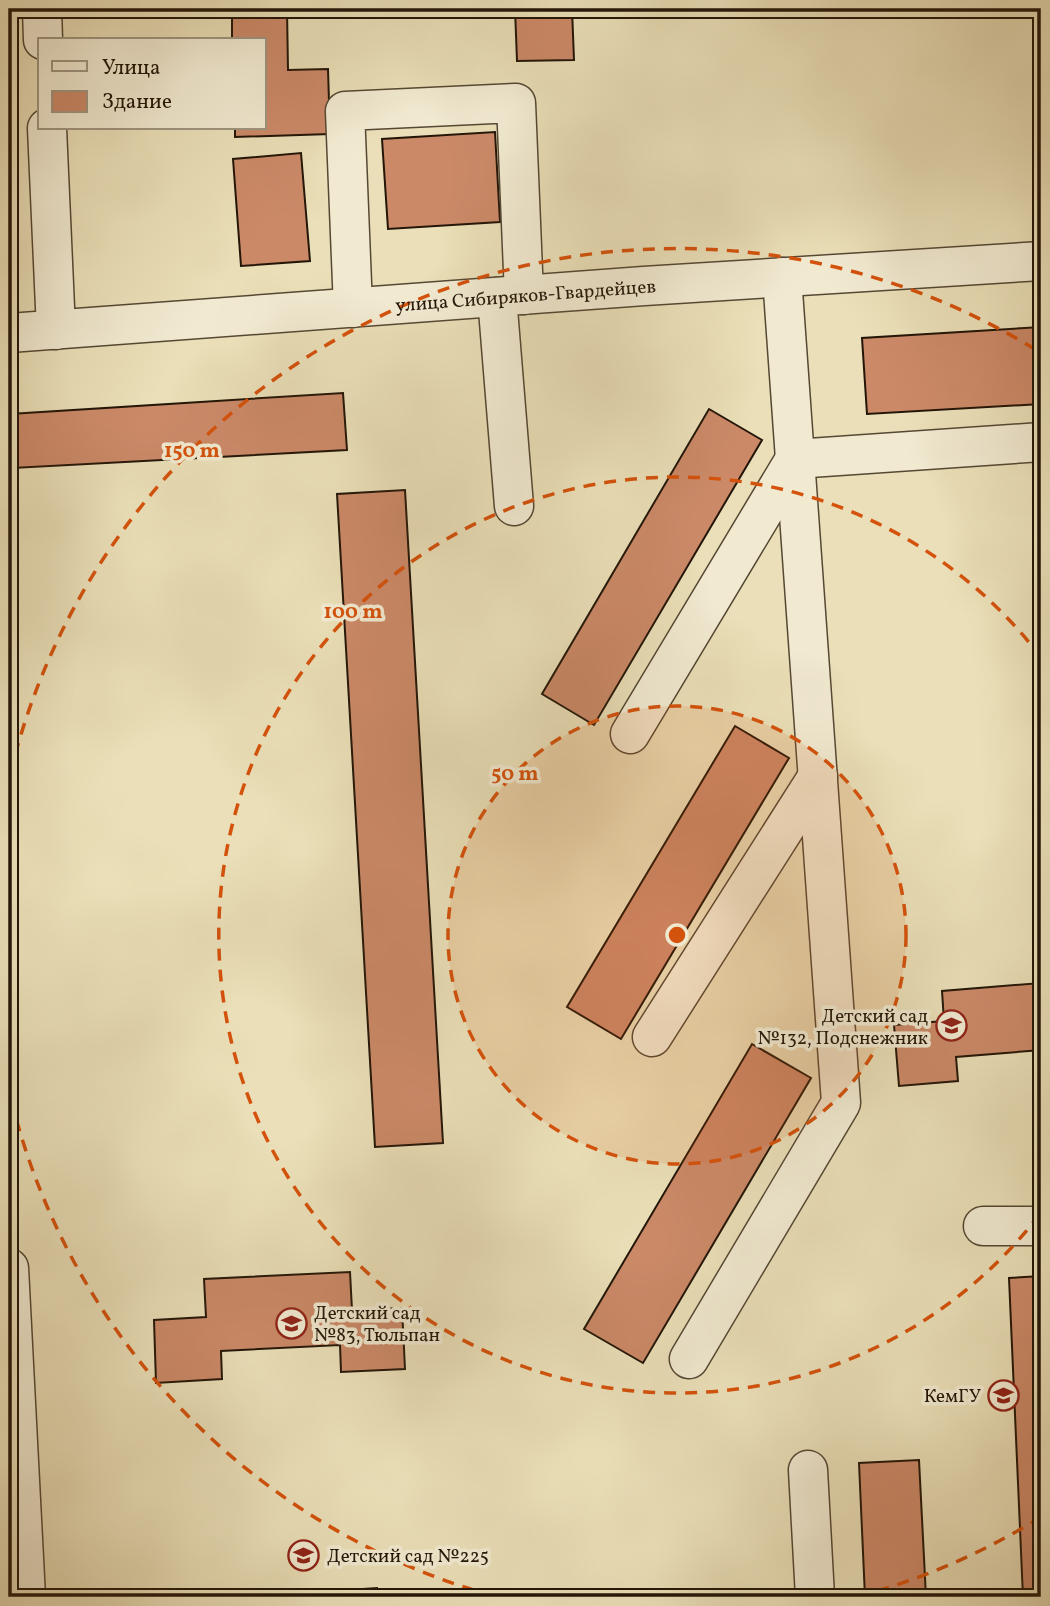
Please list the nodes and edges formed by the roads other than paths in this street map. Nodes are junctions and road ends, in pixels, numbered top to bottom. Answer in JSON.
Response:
{"nodes":[{"id":1,"x":41,"y":9,"type":"edge"},
{"id":2,"x":43,"y":38,"type":"edge"},
{"id":3,"x":47,"y":130,"type":"edge"},
{"id":4,"x":1041,"y":261,"type":"edge"},
{"id":5,"x":782,"y":277,"type":"junction"},
{"id":6,"x":511,"y":296,"type":"junction"},
{"id":7,"x":353,"y":308,"type":"junction"},
{"id":8,"x":56,"y":330,"type":"junction"},
{"id":9,"x":9,"y":333,"type":"edge"},
{"id":10,"x":1041,"y":442,"type":"edge"},
{"id":11,"x":795,"y":458,"type":"junction"},
{"id":12,"x":514,"y":506,"type":"dead end"},
{"id":13,"x":630,"y":734,"type":"dead end"},
{"id":14,"x":818,"y":776,"type":"junction"},
{"id":15,"x":652,"y":1037,"type":"dead end"},
{"id":16,"x":983,"y":1226,"type":"dead end"},
{"id":17,"x":1041,"y":1226,"type":"edge"},
{"id":18,"x":9,"y":1268,"type":"edge"},
{"id":19,"x":689,"y":1359,"type":"dead end"},
{"id":20,"x":808,"y":1470,"type":"dead end"},
{"id":21,"x":20,"y":1583,"type":"edge"},
{"id":22,"x":815,"y":1597,"type":"edge"}],
"edges":[{"from":1,"to":2,"type":"street"},
{"from":3,"to":8,"type":"street"},
{"from":4,"to":5,"type":"street","name":"улица Сибиряков-Гвардейцев"},
{"from":5,"to":6,"type":"street","name":"улица Сибиряков-Гвардейцев"},
{"from":5,"to":11,"type":"street"},
{"from":6,"to":7,"type":"street","name":"улица Сибиряков-Гвардейцев"},
{"from":6,"to":7,"type":"street"},
{"from":6,"to":12,"type":"street"},
{"from":7,"to":8,"type":"street","name":"улица Сибиряков-Гвардейцев"},
{"from":8,"to":9,"type":"street","name":"улица Сибиряков-Гвардейцев"},
{"from":10,"to":11,"type":"street"},
{"from":11,"to":13,"type":"street"},
{"from":11,"to":14,"type":"street"},
{"from":14,"to":15,"type":"street"},
{"from":14,"to":19,"type":"street"},
{"from":16,"to":17,"type":"street"},
{"from":18,"to":21,"type":"street"},
{"from":20,"to":22,"type":"street"}]}
